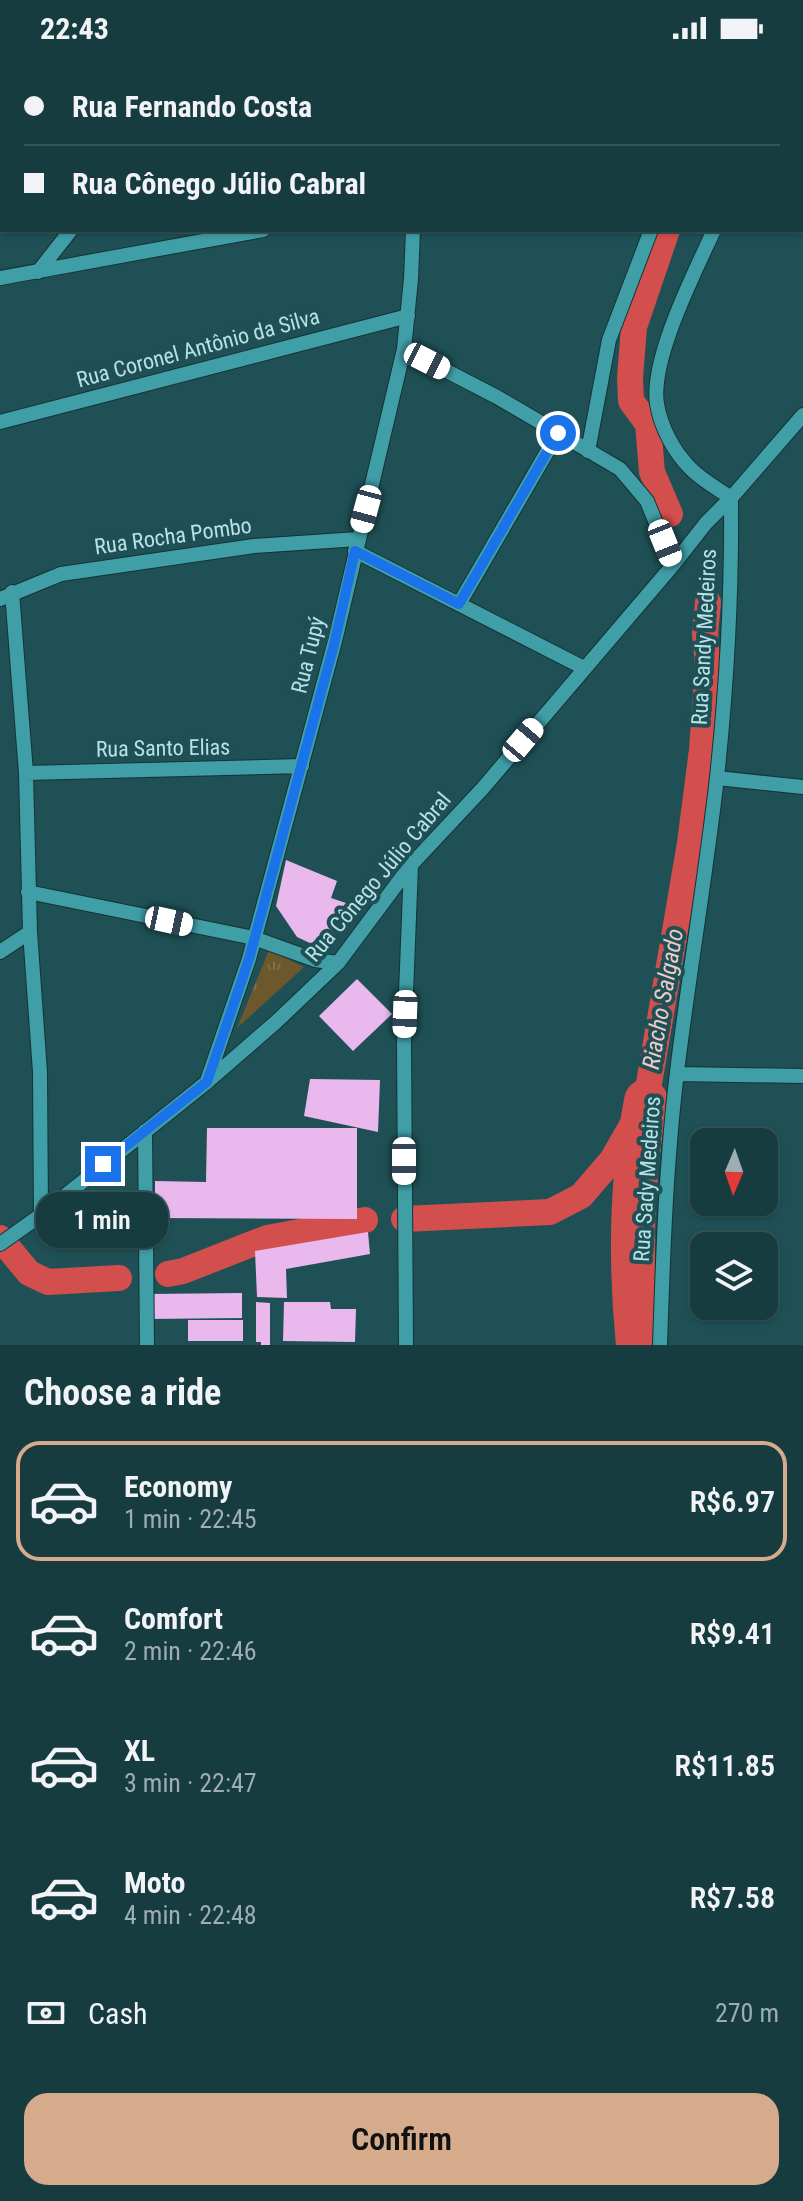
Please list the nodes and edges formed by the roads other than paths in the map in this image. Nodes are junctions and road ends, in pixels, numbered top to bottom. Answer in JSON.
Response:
{"nodes":[{"id":1,"x":69,"y":232,"type":"edge"},
{"id":2,"x":252,"y":232,"type":"edge"},
{"id":3,"x":413,"y":232,"type":"edge"},
{"id":4,"x":650,"y":232,"type":"edge"},
{"id":5,"x":713,"y":232,"type":"edge"},
{"id":6,"x":38,"y":272,"type":"junction"},
{"id":7,"x":0,"y":278,"type":"edge"},
{"id":8,"x":408,"y":316,"type":"junction"},
{"id":9,"x":404,"y":349,"type":"junction"},
{"id":10,"x":803,"y":415,"type":"edge"},
{"id":11,"x":0,"y":422,"type":"edge"},
{"id":12,"x":558,"y":433,"type":"junction"},
{"id":13,"x":588,"y":451,"type":"junction"},
{"id":14,"x":731,"y":498,"type":"junction"},
{"id":15,"x":356,"y":545,"type":"junction"},
{"id":16,"x":675,"y":562,"type":"junction"},
{"id":17,"x":6,"y":596,"type":"edge"},
{"id":18,"x":459,"y":604,"type":"junction"},
{"id":19,"x":584,"y":668,"type":"junction"},
{"id":20,"x":302,"y":766,"type":"junction"},
{"id":21,"x":26,"y":773,"type":"junction"},
{"id":22,"x":717,"y":778,"type":"junction"},
{"id":23,"x":803,"y":787,"type":"edge"},
{"id":24,"x":411,"y":865,"type":"junction"},
{"id":25,"x":28,"y":892,"type":"junction"},
{"id":26,"x":30,"y":932,"type":"junction"},
{"id":27,"x":254,"y":938,"type":"junction"},
{"id":28,"x":0,"y":952,"type":"edge"},
{"id":29,"x":338,"y":963,"type":"junction"},
{"id":30,"x":677,"y":1074,"type":"junction"},
{"id":31,"x":803,"y":1076,"type":"edge"},
{"id":32,"x":207,"y":1082,"type":"junction"},
{"id":33,"x":145,"y":1131,"type":"junction"},
{"id":34,"x":41,"y":1215,"type":"junction"},
{"id":35,"x":0,"y":1244,"type":"edge"},
{"id":36,"x":147,"y":1345,"type":"edge"},
{"id":37,"x":406,"y":1345,"type":"edge"},
{"id":38,"x":660,"y":1345,"type":"edge"}],
"edges":[{"from":1,"to":6,"type":"street"},
{"from":2,"to":6,"type":"street"},
{"from":3,"to":8,"type":"street","name":"Rua Tupý"},
{"from":4,"to":13,"type":"street"},
{"from":5,"to":14,"type":"street"},
{"from":6,"to":7,"type":"street"},
{"from":8,"to":9,"type":"street","name":"Rua Tupý"},
{"from":8,"to":11,"type":"street","name":"Rua Coronel Antônio da Silva"},
{"from":9,"to":12,"type":"street"},
{"from":9,"to":15,"type":"street","name":"Rua Tupý"},
{"from":10,"to":14,"type":"street","name":"Rua Cônego Júlio Cabral"},
{"from":12,"to":13,"type":"street"},
{"from":12,"to":18,"type":"street"},
{"from":13,"to":16,"type":"street"},
{"from":14,"to":16,"type":"street","name":"Rua Cônego Júlio Cabral"},
{"from":14,"to":22,"type":"street","name":"Rua Sandy Medeiros"},
{"from":15,"to":17,"type":"street","name":"Rua Rocha Pombo"},
{"from":15,"to":18,"type":"street"},
{"from":15,"to":20,"type":"street","name":"Rua Tupý"},
{"from":16,"to":19,"type":"street","name":"Rua Cônego Júlio Cabral"},
{"from":17,"to":21,"type":"street"},
{"from":18,"to":19,"type":"street"},
{"from":19,"to":24,"type":"street","name":"Rua Cônego Júlio Cabral"},
{"from":20,"to":21,"type":"street","name":"Rua Santo Elias"},
{"from":20,"to":27,"type":"street","name":"Rua Tupý"},
{"from":21,"to":25,"type":"street"},
{"from":22,"to":23,"type":"street"},
{"from":22,"to":30,"type":"street","name":"Rua Sady Medeiros"},
{"from":24,"to":29,"type":"street","name":"Rua Cônego Júlio Cabral"},
{"from":24,"to":37,"type":"street"},
{"from":25,"to":26,"type":"street"},
{"from":25,"to":27,"type":"street"},
{"from":26,"to":28,"type":"street"},
{"from":26,"to":34,"type":"street"},
{"from":27,"to":29,"type":"street"},
{"from":27,"to":32,"type":"street","name":"Rua Tupý"},
{"from":29,"to":32,"type":"street","name":"Rua Cônego Júlio Cabral"},
{"from":30,"to":31,"type":"street"},
{"from":30,"to":38,"type":"street","name":"Rua Sady Medeiros"},
{"from":32,"to":33,"type":"street","name":"Rua Cônego Júlio Cabral"},
{"from":33,"to":34,"type":"street","name":"Rua Cônego Júlio Cabral"},
{"from":33,"to":36,"type":"street"},
{"from":34,"to":35,"type":"street","name":"Rua Cônego Júlio Cabral"}]}
